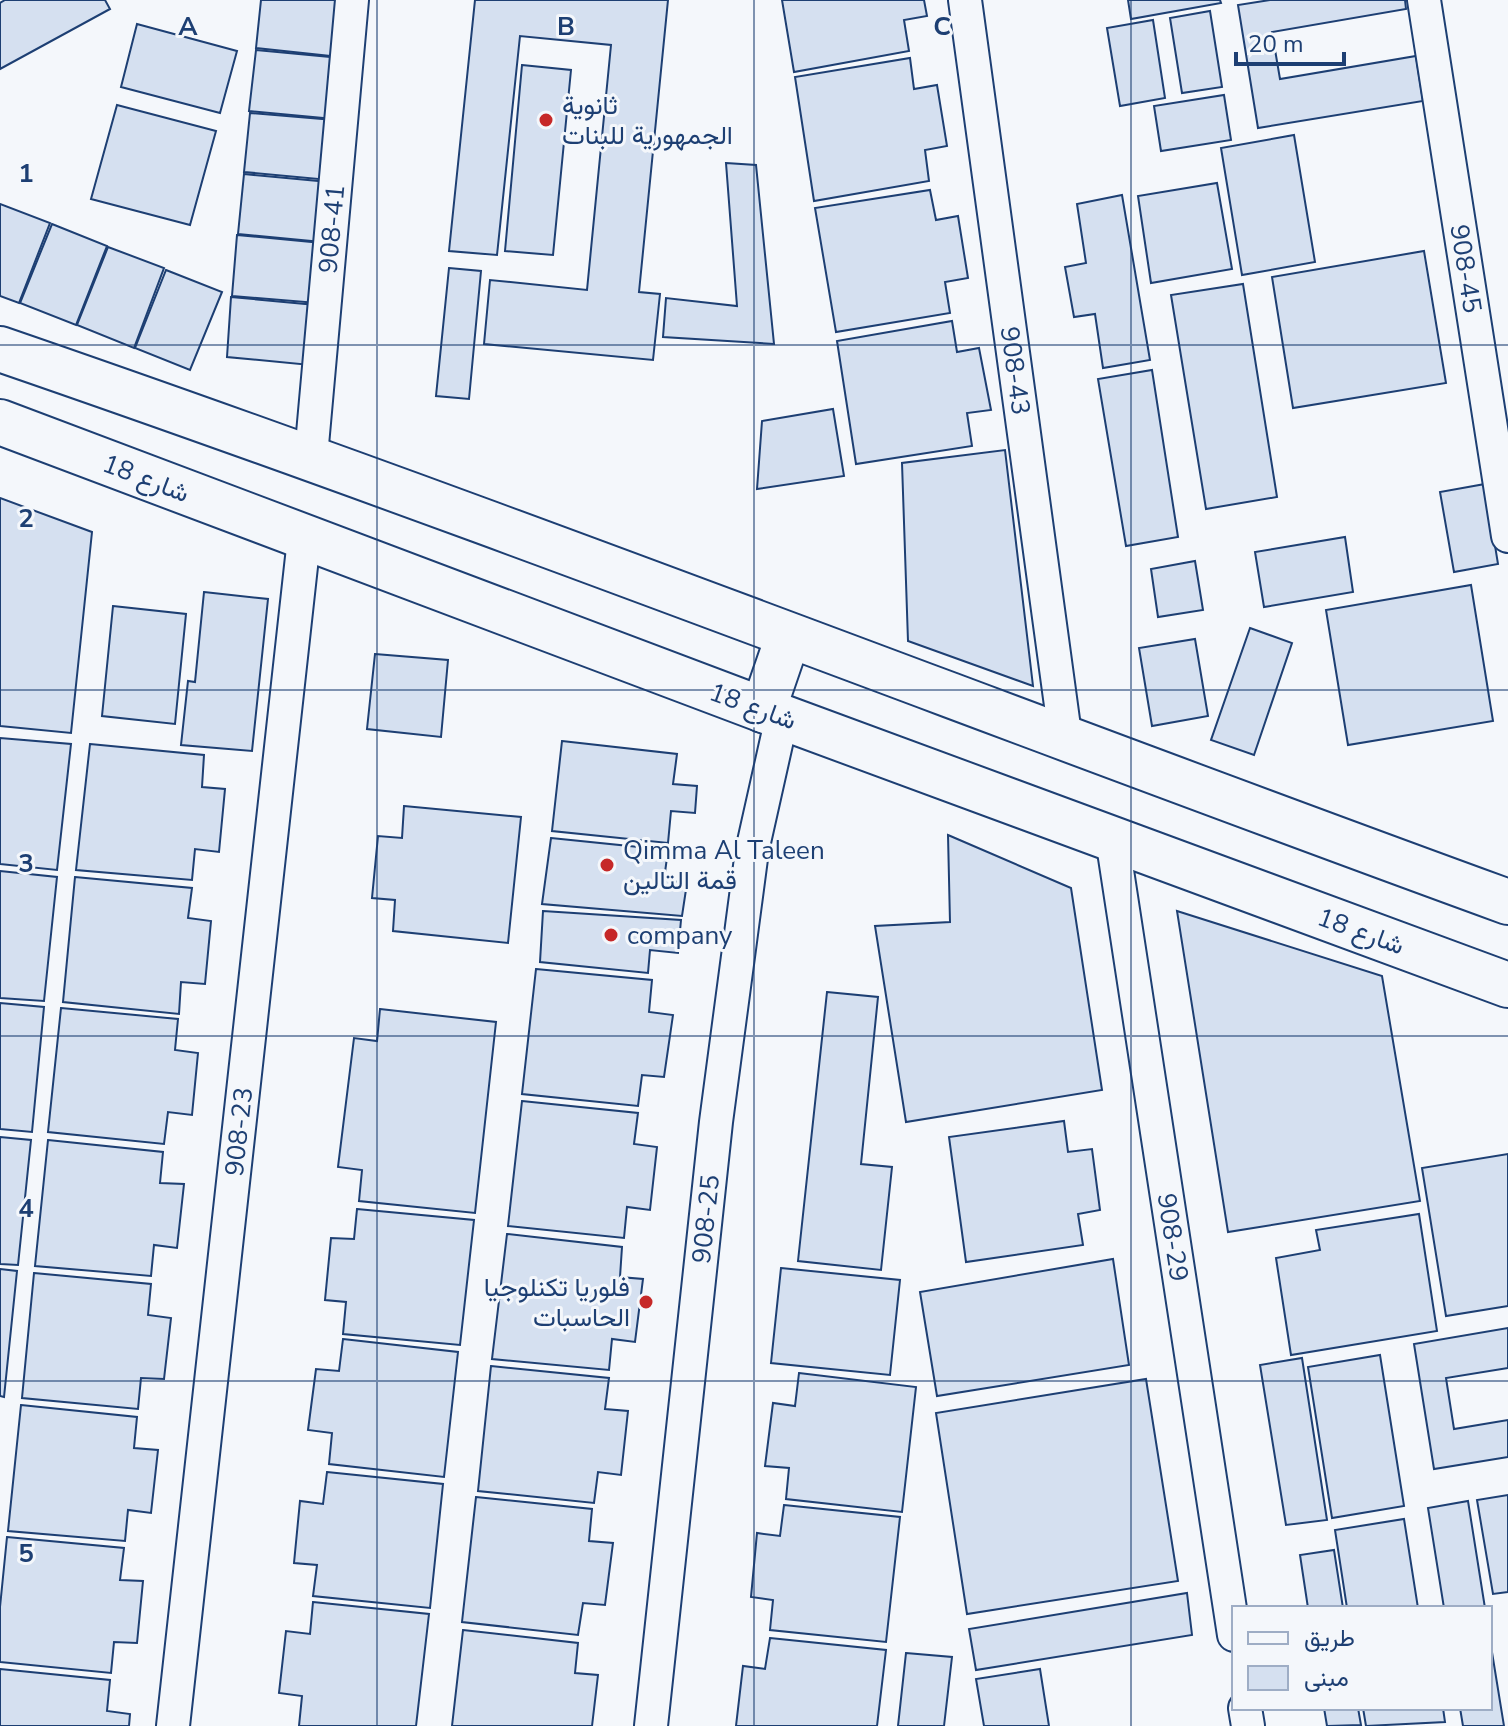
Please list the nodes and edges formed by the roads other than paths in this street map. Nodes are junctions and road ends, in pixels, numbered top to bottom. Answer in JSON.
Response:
{"nodes":[{"id":1,"x":352,"y":0,"type":"edge"},
{"id":2,"x":965,"y":0,"type":"edge"},
{"id":3,"x":1424,"y":0,"type":"edge"},
{"id":4,"x":0,"y":349,"type":"edge"},
{"id":5,"x":0,"y":422,"type":"edge"},
{"id":6,"x":311,"y":456,"type":"junction"},
{"id":7,"x":1508,"y":536,"type":"edge"},
{"id":8,"x":304,"y":539,"type":"junction"},
{"id":9,"x":788,"y":637,"type":"junction"},
{"id":10,"x":772,"y":714,"type":"junction"},
{"id":11,"x":1066,"y":742,"type":"junction"},
{"id":12,"x":1112,"y":838,"type":"junction"},
{"id":13,"x":1508,"y":902,"type":"edge"},
{"id":14,"x":1508,"y":985,"type":"edge"},
{"id":15,"x":1232,"y":1622,"type":"edge"},
{"id":16,"x":173,"y":1726,"type":"edge"},
{"id":17,"x":651,"y":1726,"type":"edge"}],
"edges":[{"from":1,"to":6,"type":"street","name":"908-41"},
{"from":2,"to":11,"type":"street","name":"908-43"},
{"from":3,"to":7,"type":"street","name":"908-45"},
{"from":4,"to":6,"type":"street"},
{"from":5,"to":8,"type":"street","name":"شارع 18"},
{"from":6,"to":9,"type":"street"},
{"from":8,"to":10,"type":"street","name":"شارع 18"},
{"from":8,"to":16,"type":"street","name":"908-23"},
{"from":9,"to":10,"type":"street"},
{"from":9,"to":11,"type":"street"},
{"from":10,"to":12,"type":"street","name":"شارع 18"},
{"from":10,"to":17,"type":"street","name":"908-25"},
{"from":11,"to":13,"type":"street"},
{"from":12,"to":14,"type":"street","name":"شارع 18"},
{"from":12,"to":15,"type":"street","name":"908-29"}]}
